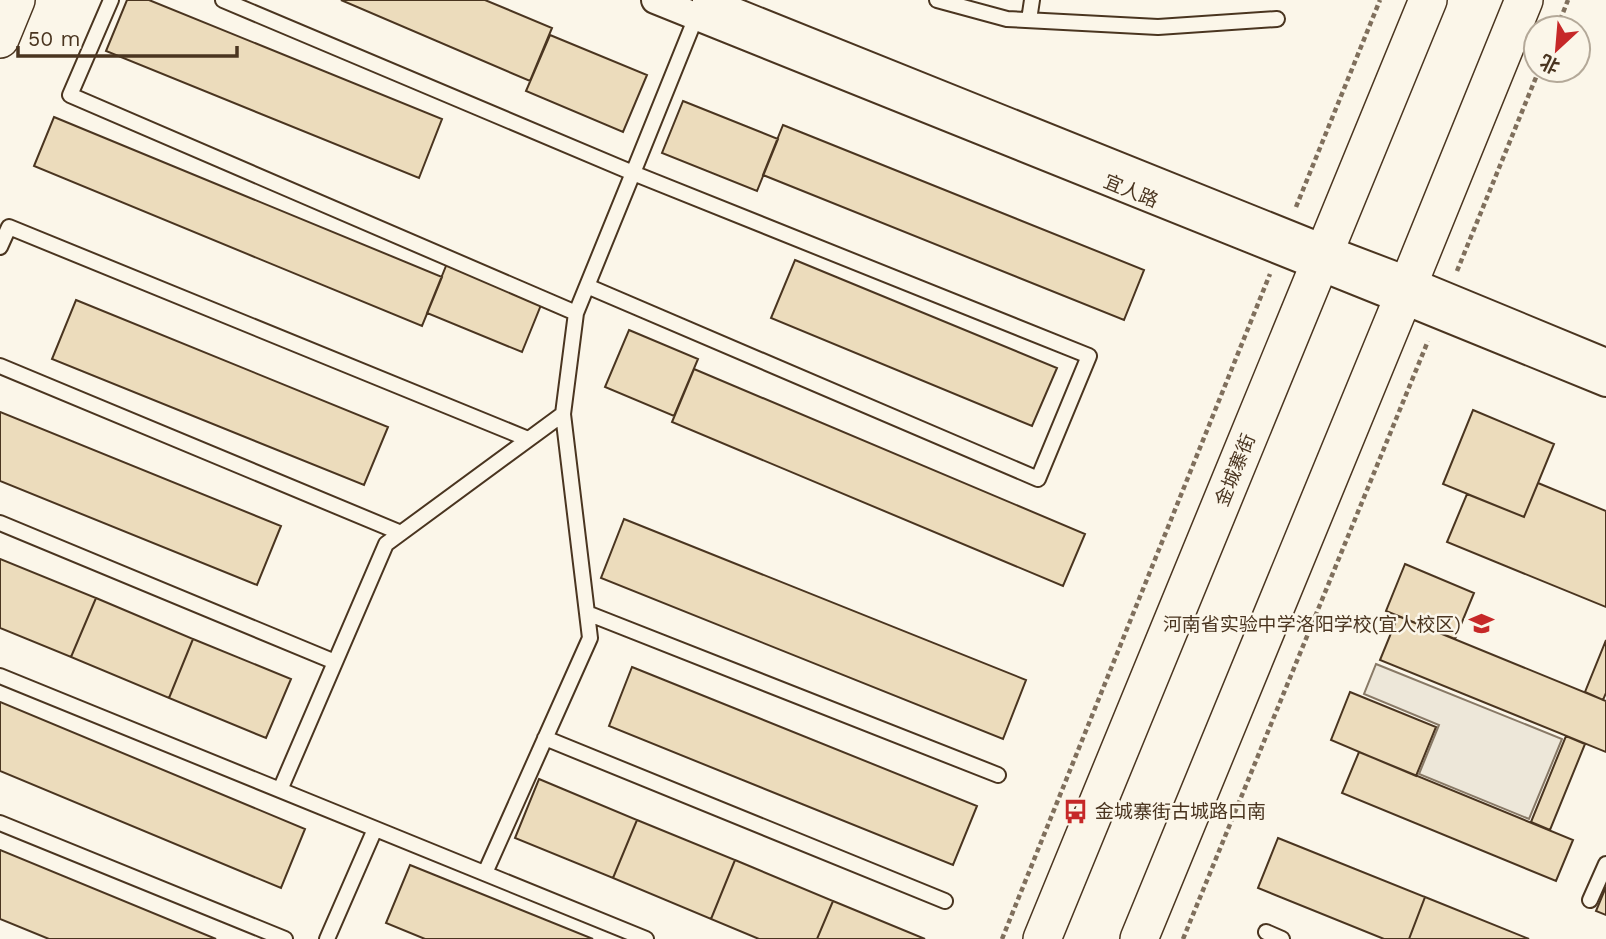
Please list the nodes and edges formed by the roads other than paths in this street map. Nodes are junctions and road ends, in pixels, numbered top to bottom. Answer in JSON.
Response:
{"nodes":[{"id":1,"x":16,"y":0,"type":"edge"},
{"id":2,"x":111,"y":0,"type":"edge"},
{"id":3,"x":223,"y":0,"type":"edge"},
{"id":4,"x":655,"y":0,"type":"edge"},
{"id":5,"x":937,"y":0,"type":"edge"},
{"id":6,"x":1032,"y":0,"type":"edge"},
{"id":7,"x":1428,"y":0,"type":"edge"},
{"id":8,"x":1524,"y":0,"type":"edge"},
{"id":9,"x":702,"y":6,"type":"edge"},
{"id":10,"x":1277,"y":19,"type":"dead end"},
{"id":11,"x":1029,"y":20,"type":"junction"},
{"id":12,"x":0,"y":39,"type":"edge"},
{"id":13,"x":633,"y":173,"type":"junction"},
{"id":14,"x":0,"y":247,"type":"edge"},
{"id":15,"x":1322,"y":258,"type":"junction"},
{"id":16,"x":587,"y":286,"type":"junction"},
{"id":17,"x":1406,"y":290,"type":"junction"},
{"id":18,"x":1443,"y":306,"type":"junction"},
{"id":19,"x":576,"y":313,"type":"junction"},
{"id":20,"x":1606,"y":362,"type":"edge"},
{"id":21,"x":0,"y":366,"type":"edge"},
{"id":22,"x":1606,"y":383,"type":"edge"},
{"id":23,"x":563,"y":414,"type":"junction"},
{"id":24,"x":528,"y":439,"type":"junction"},
{"id":25,"x":0,"y":523,"type":"edge"},
{"id":26,"x":401,"y":533,"type":"junction"},
{"id":27,"x":587,"y":613,"type":"junction"},
{"id":28,"x":335,"y":663,"type":"junction"},
{"id":29,"x":0,"y":676,"type":"edge"},
{"id":30,"x":545,"y":738,"type":"junction"},
{"id":31,"x":998,"y":775,"type":"dead end"},
{"id":32,"x":280,"y":790,"type":"junction"},
{"id":33,"x":0,"y":823,"type":"edge"},
{"id":34,"x":375,"y":829,"type":"junction"},
{"id":35,"x":1606,"y":864,"type":"edge"},
{"id":36,"x":485,"y":873,"type":"junction"},
{"id":37,"x":1590,"y":900,"type":"dead end"},
{"id":38,"x":945,"y":901,"type":"dead end"},
{"id":39,"x":1266,"y":932,"type":"dead end"},
{"id":40,"x":285,"y":939,"type":"edge"},
{"id":41,"x":327,"y":939,"type":"edge"},
{"id":42,"x":646,"y":939,"type":"edge"},
{"id":43,"x":1042,"y":939,"type":"edge"},
{"id":44,"x":1139,"y":939,"type":"edge"},
{"id":45,"x":1282,"y":939,"type":"edge"}],
"edges":[{"from":1,"to":12,"type":"main road"},
{"from":2,"to":19,"type":"lane"},
{"from":3,"to":13,"type":"lane"},
{"from":4,"to":9,"type":"street","name":"宜人路"},
{"from":5,"to":11,"type":"lane"},
{"from":6,"to":11,"type":"lane"},
{"from":7,"to":15,"type":"main road","name":"金城寨街"},
{"from":8,"to":17,"type":"main road"},
{"from":9,"to":13,"type":"lane"},
{"from":9,"to":15,"type":"street","name":"宜人路"},
{"from":10,"to":11,"type":"lane"},
{"from":13,"to":16,"type":"lane"},
{"from":13,"to":16,"type":"lane"},
{"from":14,"to":24,"type":"lane"},
{"from":15,"to":17,"type":"street","name":"宜人路"},
{"from":15,"to":43,"type":"main road","name":"金城寨街"},
{"from":16,"to":19,"type":"lane"},
{"from":17,"to":18,"type":"street","name":"宜人路"},
{"from":17,"to":44,"type":"main road"},
{"from":18,"to":20,"type":"street","name":"宜人路"},
{"from":18,"to":22,"type":"street","name":"宜人路"},
{"from":19,"to":23,"type":"lane"},
{"from":21,"to":26,"type":"lane"},
{"from":23,"to":24,"type":"lane"},
{"from":23,"to":27,"type":"lane"},
{"from":24,"to":26,"type":"lane"},
{"from":25,"to":28,"type":"lane"},
{"from":26,"to":28,"type":"lane"},
{"from":27,"to":30,"type":"lane"},
{"from":27,"to":31,"type":"lane"},
{"from":28,"to":32,"type":"lane"},
{"from":29,"to":32,"type":"lane"},
{"from":30,"to":36,"type":"lane"},
{"from":30,"to":38,"type":"lane"},
{"from":32,"to":34,"type":"lane"},
{"from":33,"to":40,"type":"lane"},
{"from":34,"to":36,"type":"lane"},
{"from":34,"to":41,"type":"lane"},
{"from":35,"to":37,"type":"lane"},
{"from":36,"to":42,"type":"lane"},
{"from":39,"to":45,"type":"lane"}]}
